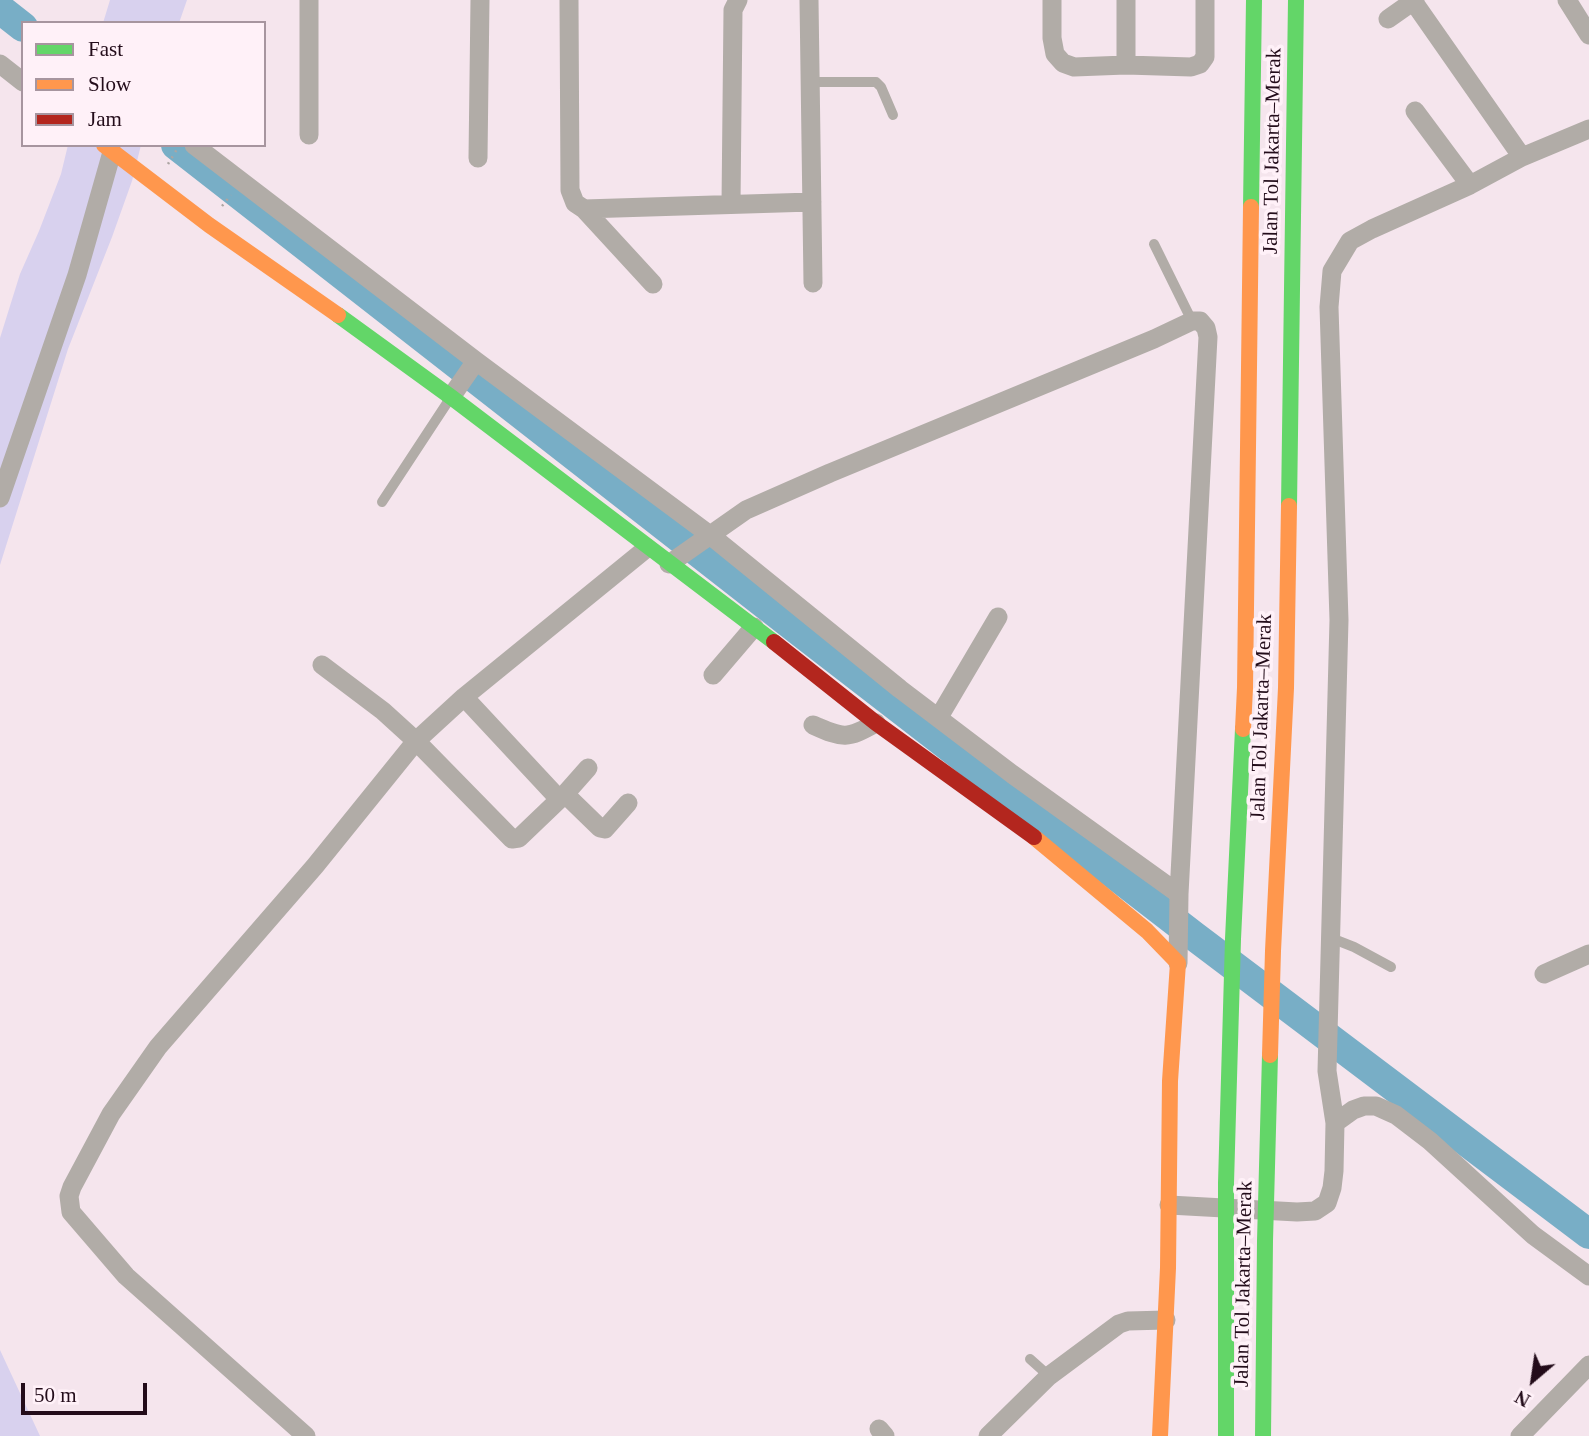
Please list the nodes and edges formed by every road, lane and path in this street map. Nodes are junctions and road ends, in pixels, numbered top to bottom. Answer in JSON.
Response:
{"nodes":[{"id":1,"x":309,"y":0,"type":"edge"},
{"id":2,"x":480,"y":0,"type":"edge"},
{"id":3,"x":569,"y":0,"type":"edge"},
{"id":4,"x":738,"y":0,"type":"edge"},
{"id":5,"x":808,"y":0,"type":"edge"},
{"id":6,"x":1052,"y":0,"type":"edge"},
{"id":7,"x":1126,"y":0,"type":"edge"},
{"id":8,"x":1205,"y":0,"type":"edge"},
{"id":9,"x":1254,"y":0,"type":"edge"},
{"id":10,"x":1296,"y":0,"type":"edge"},
{"id":11,"x":1567,"y":0,"type":"edge"},
{"id":12,"x":1414,"y":1,"type":"edge"},
{"id":13,"x":1388,"y":19,"type":"dead end"},
{"id":14,"x":1589,"y":34,"type":"edge"},
{"id":15,"x":0,"y":64,"type":"edge"},
{"id":16,"x":1126,"y":65,"type":"junction"},
{"id":17,"x":21,"y":80,"type":"edge"},
{"id":18,"x":810,"y":82,"type":"junction"},
{"id":19,"x":1415,"y":111,"type":"dead end"},
{"id":20,"x":893,"y":115,"type":"dead end"},
{"id":21,"x":1589,"y":129,"type":"edge"},
{"id":22,"x":309,"y":135,"type":"dead end"},
{"id":23,"x":178,"y":147,"type":"edge"},
{"id":24,"x":197,"y":147,"type":"edge"},
{"id":25,"x":108,"y":148,"type":"edge"},
{"id":26,"x":1522,"y":157,"type":"junction"},
{"id":27,"x":478,"y":158,"type":"dead end"},
{"id":28,"x":167,"y":165,"type":"dead end"},
{"id":29,"x":1469,"y":185,"type":"junction"},
{"id":30,"x":237,"y":188,"type":"dead end"},
{"id":31,"x":812,"y":202,"type":"junction"},
{"id":32,"x":731,"y":204,"type":"junction"},
{"id":33,"x":584,"y":209,"type":"junction"},
{"id":34,"x":218,"y":213,"type":"dead end"},
{"id":35,"x":1154,"y":244,"type":"dead end"},
{"id":36,"x":813,"y":283,"type":"dead end"},
{"id":37,"x":653,"y":284,"type":"dead end"},
{"id":38,"x":1192,"y":321,"type":"junction"},
{"id":39,"x":473,"y":365,"type":"junction"},
{"id":40,"x":454,"y":392,"type":"junction"},
{"id":41,"x":0,"y":498,"type":"edge"},
{"id":42,"x":382,"y":502,"type":"dead end"},
{"id":43,"x":710,"y":535,"type":"junction"},
{"id":44,"x":647,"y":548,"type":"junction"},
{"id":45,"x":671,"y":562,"type":"junction"},
{"id":46,"x":998,"y":617,"type":"dead end"},
{"id":47,"x":754,"y":627,"type":"junction"},
{"id":48,"x":322,"y":665,"type":"dead end"},
{"id":49,"x":713,"y":675,"type":"dead end"},
{"id":50,"x":464,"y":697,"type":"junction"},
{"id":51,"x":939,"y":718,"type":"junction"},
{"id":52,"x":876,"y":723,"type":"junction"},
{"id":53,"x":813,"y":725,"type":"dead end"},
{"id":54,"x":416,"y":741,"type":"junction"},
{"id":55,"x":588,"y":768,"type":"dead end"},
{"id":56,"x":562,"y":797,"type":"junction"},
{"id":57,"x":628,"y":803,"type":"dead end"},
{"id":58,"x":1179,"y":902,"type":"junction"},
{"id":59,"x":1331,"y":938,"type":"junction"},
{"id":60,"x":1589,"y":954,"type":"edge"},
{"id":61,"x":1178,"y":956,"type":"junction"},
{"id":62,"x":1391,"y":967,"type":"dead end"},
{"id":63,"x":1544,"y":974,"type":"dead end"},
{"id":64,"x":1335,"y":1123,"type":"junction"},
{"id":65,"x":1170,"y":1205,"type":"junction"},
{"id":66,"x":1589,"y":1276,"type":"edge"},
{"id":67,"x":1166,"y":1320,"type":"junction"},
{"id":68,"x":1030,"y":1359,"type":"dead end"},
{"id":69,"x":1589,"y":1365,"type":"edge"},
{"id":70,"x":1049,"y":1377,"type":"junction"},
{"id":71,"x":306,"y":1436,"type":"edge"},
{"id":72,"x":988,"y":1436,"type":"edge"},
{"id":73,"x":1160,"y":1436,"type":"edge"},
{"id":74,"x":1226,"y":1436,"type":"edge"},
{"id":75,"x":1262,"y":1436,"type":"edge"},
{"id":76,"x":1520,"y":1436,"type":"edge"}],
"edges":[{"from":1,"to":22,"type":"street"},
{"from":2,"to":27,"type":"street"},
{"from":3,"to":33,"type":"street"},
{"from":4,"to":32,"type":"street"},
{"from":5,"to":18,"type":"street"},
{"from":6,"to":16,"type":"street"},
{"from":7,"to":16,"type":"street"},
{"from":8,"to":16,"type":"street"},
{"from":9,"to":74,"type":"main road","name":"Jalan Tol Jakarta–Merak"},
{"from":10,"to":75,"type":"main road","name":"Jalan Tol Jakarta–Merak"},
{"from":11,"to":14,"type":"street"},
{"from":12,"to":13,"type":"street"},
{"from":12,"to":26,"type":"street"},
{"from":15,"to":17,"type":"street"},
{"from":18,"to":20,"type":"lane"},
{"from":18,"to":31,"type":"street"},
{"from":19,"to":29,"type":"street"},
{"from":21,"to":26,"type":"street"},
{"from":23,"to":28,"type":"path"},
{"from":24,"to":39,"type":"street"},
{"from":25,"to":40,"type":"main road"},
{"from":25,"to":41,"type":"street"},
{"from":26,"to":29,"type":"street"},
{"from":29,"to":59,"type":"street"},
{"from":30,"to":34,"type":"path"},
{"from":31,"to":32,"type":"street"},
{"from":31,"to":36,"type":"street"},
{"from":32,"to":33,"type":"street"},
{"from":33,"to":37,"type":"street"},
{"from":35,"to":38,"type":"lane"},
{"from":38,"to":43,"type":"street"},
{"from":38,"to":58,"type":"street"},
{"from":39,"to":40,"type":"street"},
{"from":39,"to":43,"type":"street"},
{"from":40,"to":42,"type":"lane"},
{"from":40,"to":44,"type":"main road"},
{"from":43,"to":45,"type":"street"},
{"from":43,"to":51,"type":"street"},
{"from":44,"to":45,"type":"main road"},
{"from":44,"to":50,"type":"street"},
{"from":45,"to":47,"type":"main road"},
{"from":46,"to":51,"type":"street"},
{"from":47,"to":49,"type":"street"},
{"from":47,"to":52,"type":"main road"},
{"from":48,"to":54,"type":"street"},
{"from":50,"to":54,"type":"street"},
{"from":50,"to":56,"type":"street"},
{"from":51,"to":58,"type":"street"},
{"from":52,"to":53,"type":"street"},
{"from":52,"to":61,"type":"main road"},
{"from":54,"to":56,"type":"street"},
{"from":54,"to":71,"type":"street"},
{"from":55,"to":56,"type":"street"},
{"from":56,"to":57,"type":"street"},
{"from":58,"to":61,"type":"street"},
{"from":59,"to":62,"type":"lane"},
{"from":59,"to":64,"type":"street"},
{"from":60,"to":63,"type":"street"},
{"from":61,"to":65,"type":"main road"},
{"from":64,"to":65,"type":"street"},
{"from":64,"to":66,"type":"street"},
{"from":65,"to":67,"type":"main road"},
{"from":67,"to":70,"type":"street"},
{"from":67,"to":73,"type":"main road"},
{"from":68,"to":70,"type":"lane"},
{"from":69,"to":76,"type":"street"},
{"from":70,"to":72,"type":"street"}]}
